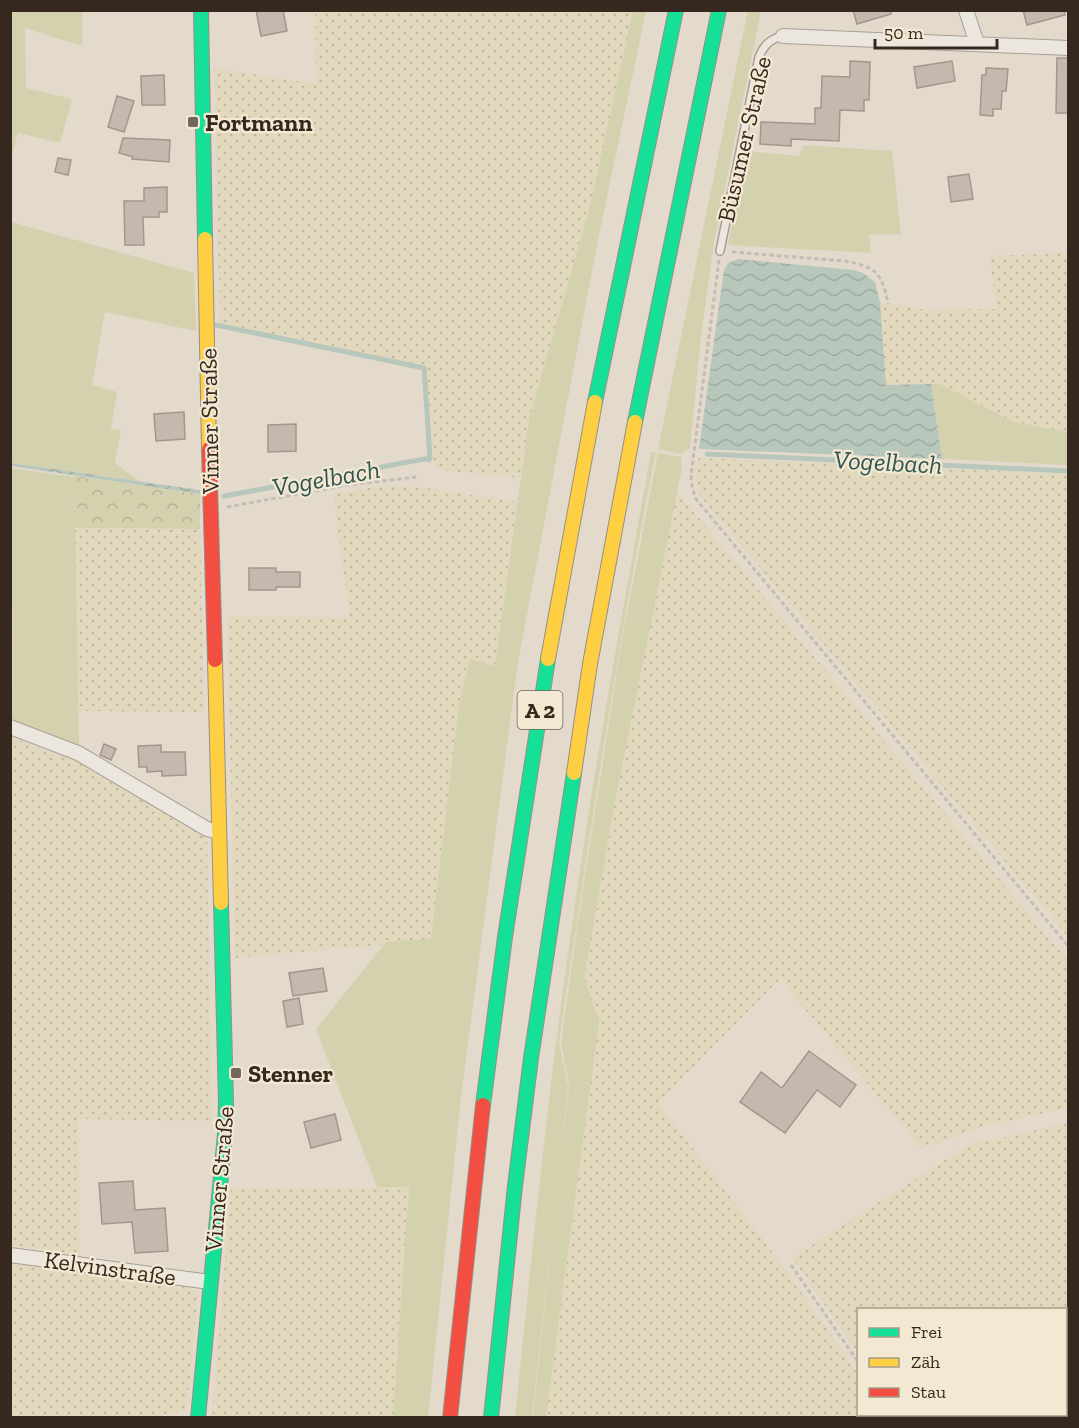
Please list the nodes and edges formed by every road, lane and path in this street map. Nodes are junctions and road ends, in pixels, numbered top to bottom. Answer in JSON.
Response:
{"nodes":[{"id":1,"x":201,"y":10,"type":"edge"},
{"id":2,"x":676,"y":10,"type":"edge"},
{"id":3,"x":719,"y":10,"type":"edge"},
{"id":4,"x":966,"y":10,"type":"edge"},
{"id":5,"x":783,"y":36,"type":"joint"},
{"id":6,"x":976,"y":44,"type":"junction"},
{"id":7,"x":1068,"y":48,"type":"edge"},
{"id":8,"x":720,"y":251,"type":"junction"},
{"id":9,"x":888,"y":304,"type":"dead end"},
{"id":10,"x":416,"y":477,"type":"dead end"},
{"id":11,"x":211,"y":511,"type":"junction"},
{"id":12,"x":10,"y":727,"type":"edge"},
{"id":13,"x":219,"y":832,"type":"junction"},
{"id":14,"x":1068,"y":946,"type":"edge"},
{"id":15,"x":10,"y":1255,"type":"edge"},
{"id":16,"x":791,"y":1265,"type":"dead end"},
{"id":17,"x":210,"y":1282,"type":"junction"},
{"id":18,"x":857,"y":1361,"type":"edge"},
{"id":19,"x":198,"y":1418,"type":"edge"},
{"id":20,"x":450,"y":1418,"type":"edge"},
{"id":21,"x":491,"y":1418,"type":"edge"}],
"edges":[{"from":1,"to":11,"type":"main road","name":"Vinner Straße"},
{"from":2,"to":20,"type":"main road","number":"A 2"},
{"from":3,"to":21,"type":"main road","number":"A 2"},
{"from":4,"to":6,"type":"street"},
{"from":5,"to":6,"type":"street","name":"Büsumer Straße"},
{"from":5,"to":8,"type":"lane","name":"Büsumer Straße"},
{"from":6,"to":7,"type":"street","name":"Büsumer Straße"},
{"from":8,"to":9,"type":"path"},
{"from":8,"to":14,"type":"path"},
{"from":10,"to":11,"type":"path"},
{"from":11,"to":13,"type":"main road","name":"Vinner Straße"},
{"from":12,"to":13,"type":"street"},
{"from":13,"to":17,"type":"main road","name":"Vinner Straße"},
{"from":15,"to":17,"type":"street","name":"Kelvinstraße"},
{"from":16,"to":18,"type":"path"},
{"from":17,"to":19,"type":"main road","name":"Vinner Straße"}]}
